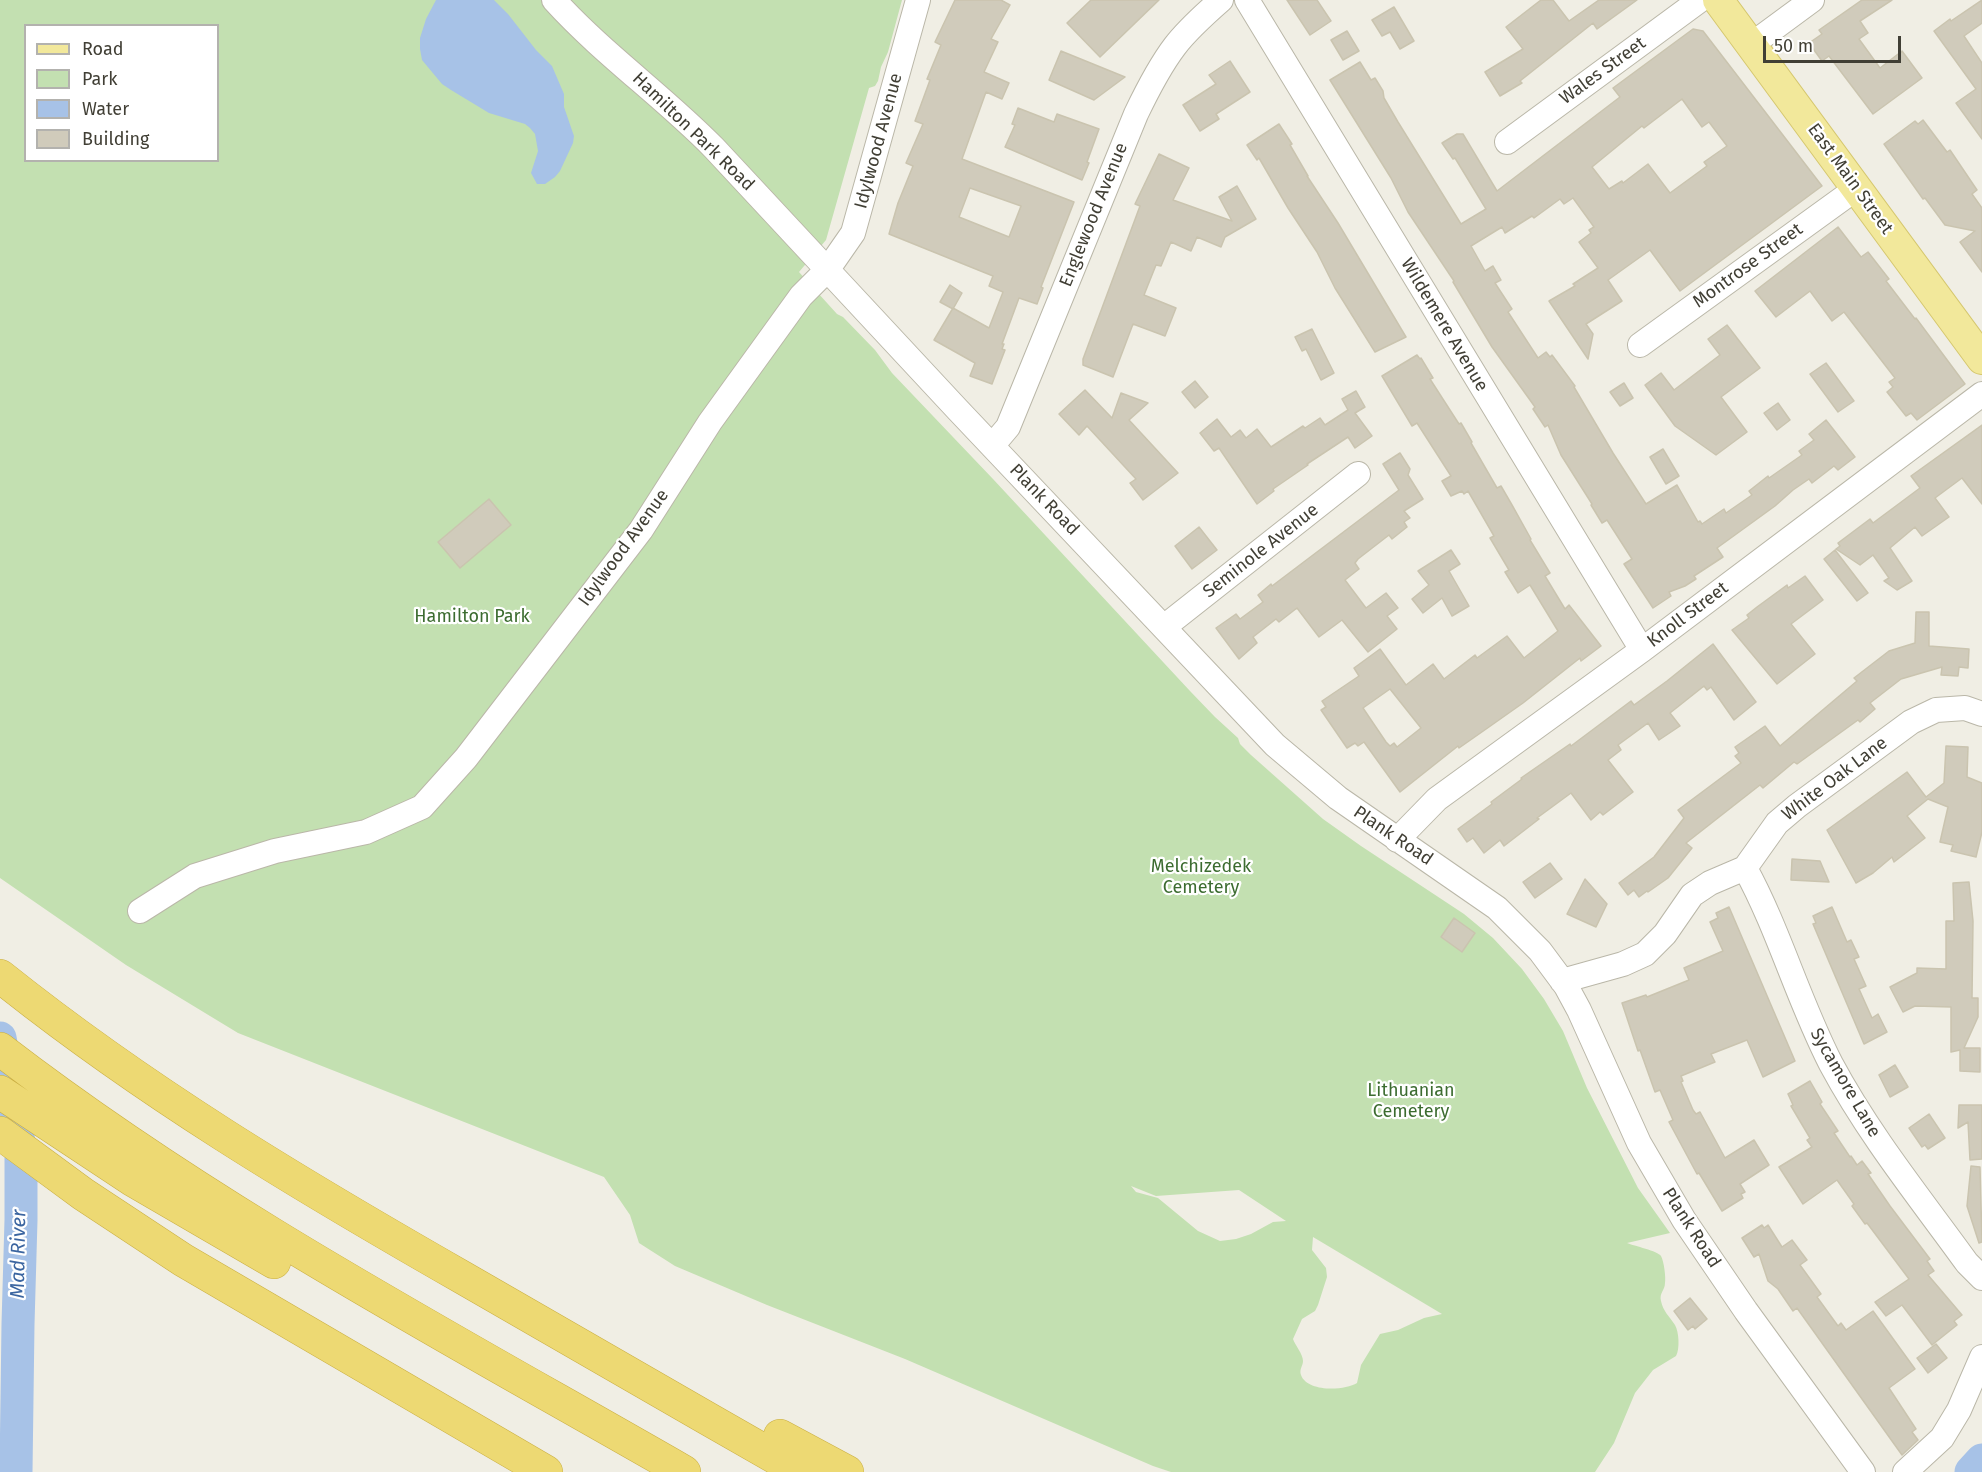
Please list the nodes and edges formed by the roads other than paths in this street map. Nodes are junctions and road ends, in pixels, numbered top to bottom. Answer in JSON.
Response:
{"nodes":[{"id":1,"x":554,"y":0,"type":"edge"},
{"id":2,"x":918,"y":0,"type":"edge"},
{"id":3,"x":1221,"y":0,"type":"edge"},
{"id":4,"x":1247,"y":0,"type":"edge"},
{"id":5,"x":1700,"y":0,"type":"edge"},
{"id":6,"x":1718,"y":0,"type":"edge"},
{"id":7,"x":1812,"y":0,"type":"edge"},
{"id":8,"x":1751,"y":45,"type":"junction"},
{"id":9,"x":1507,"y":142,"type":"dead end"},
{"id":10,"x":1857,"y":188,"type":"junction"},
{"id":11,"x":828,"y":269,"type":"junction"},
{"id":12,"x":1640,"y":345,"type":"dead end"},
{"id":13,"x":1982,"y":358,"type":"edge"},
{"id":14,"x":1982,"y":394,"type":"edge"},
{"id":15,"x":992,"y":446,"type":"junction"},
{"id":16,"x":1358,"y":474,"type":"dead end"},
{"id":17,"x":1164,"y":627,"type":"junction"},
{"id":18,"x":1642,"y":650,"type":"junction"},
{"id":19,"x":1982,"y":714,"type":"edge"},
{"id":20,"x":1397,"y":840,"type":"junction"},
{"id":21,"x":1745,"y":868,"type":"junction"},
{"id":22,"x":140,"y":911,"type":"dead end"},
{"id":23,"x":0,"y":976,"type":"edge"},
{"id":24,"x":1562,"y":981,"type":"junction"},
{"id":25,"x":0,"y":1049,"type":"edge"},
{"id":26,"x":0,"y":1092,"type":"edge"},
{"id":27,"x":0,"y":1133,"type":"edge"},
{"id":28,"x":1982,"y":1278,"type":"edge"},
{"id":29,"x":364,"y":1289,"type":"junction"},
{"id":30,"x":1982,"y":1357,"type":"edge"},
{"id":31,"x":700,"y":1414,"type":"junction"},
{"id":32,"x":546,"y":1472,"type":"edge"},
{"id":33,"x":684,"y":1472,"type":"edge"},
{"id":34,"x":801,"y":1472,"type":"edge"},
{"id":35,"x":847,"y":1472,"type":"edge"},
{"id":36,"x":1863,"y":1472,"type":"edge"},
{"id":37,"x":1905,"y":1472,"type":"edge"}],
"edges":[{"from":1,"to":11,"type":"street","name":"Hamilton Park Road"},
{"from":2,"to":11,"type":"street","name":"Idylwood Avenue"},
{"from":3,"to":15,"type":"street","name":"Englewood Avenue"},
{"from":4,"to":18,"type":"street","name":"Wildemere Avenue"},
{"from":5,"to":9,"type":"street","name":"Wales Street"},
{"from":6,"to":8,"type":"main road","name":"East Main Street"},
{"from":7,"to":8,"type":"street"},
{"from":8,"to":10,"type":"main road","name":"East Main Street"},
{"from":10,"to":12,"type":"street","name":"Montrose Street"},
{"from":10,"to":13,"type":"main road","name":"East Main Street"},
{"from":11,"to":15,"type":"street","name":"Plank Road"},
{"from":11,"to":22,"type":"street","name":"Idylwood Avenue"},
{"from":14,"to":18,"type":"street","name":"Knoll Street"},
{"from":15,"to":17,"type":"street","name":"Plank Road"},
{"from":16,"to":17,"type":"street","name":"Seminole Avenue"},
{"from":17,"to":20,"type":"street","name":"Plank Road"},
{"from":18,"to":20,"type":"street","name":"Knoll Street"},
{"from":19,"to":21,"type":"street","name":"White Oak Lane"},
{"from":20,"to":24,"type":"street","name":"Plank Road"},
{"from":21,"to":24,"type":"street"},
{"from":21,"to":28,"type":"street","name":"Sycamore Lane"},
{"from":23,"to":31,"type":"highway"},
{"from":24,"to":36,"type":"street","name":"Plank Road"},
{"from":25,"to":29,"type":"highway"},
{"from":26,"to":29,"type":"highway"},
{"from":27,"to":32,"type":"highway"},
{"from":29,"to":33,"type":"highway"},
{"from":30,"to":37,"type":"street"},
{"from":31,"to":34,"type":"highway"},
{"from":31,"to":35,"type":"highway"}]}
